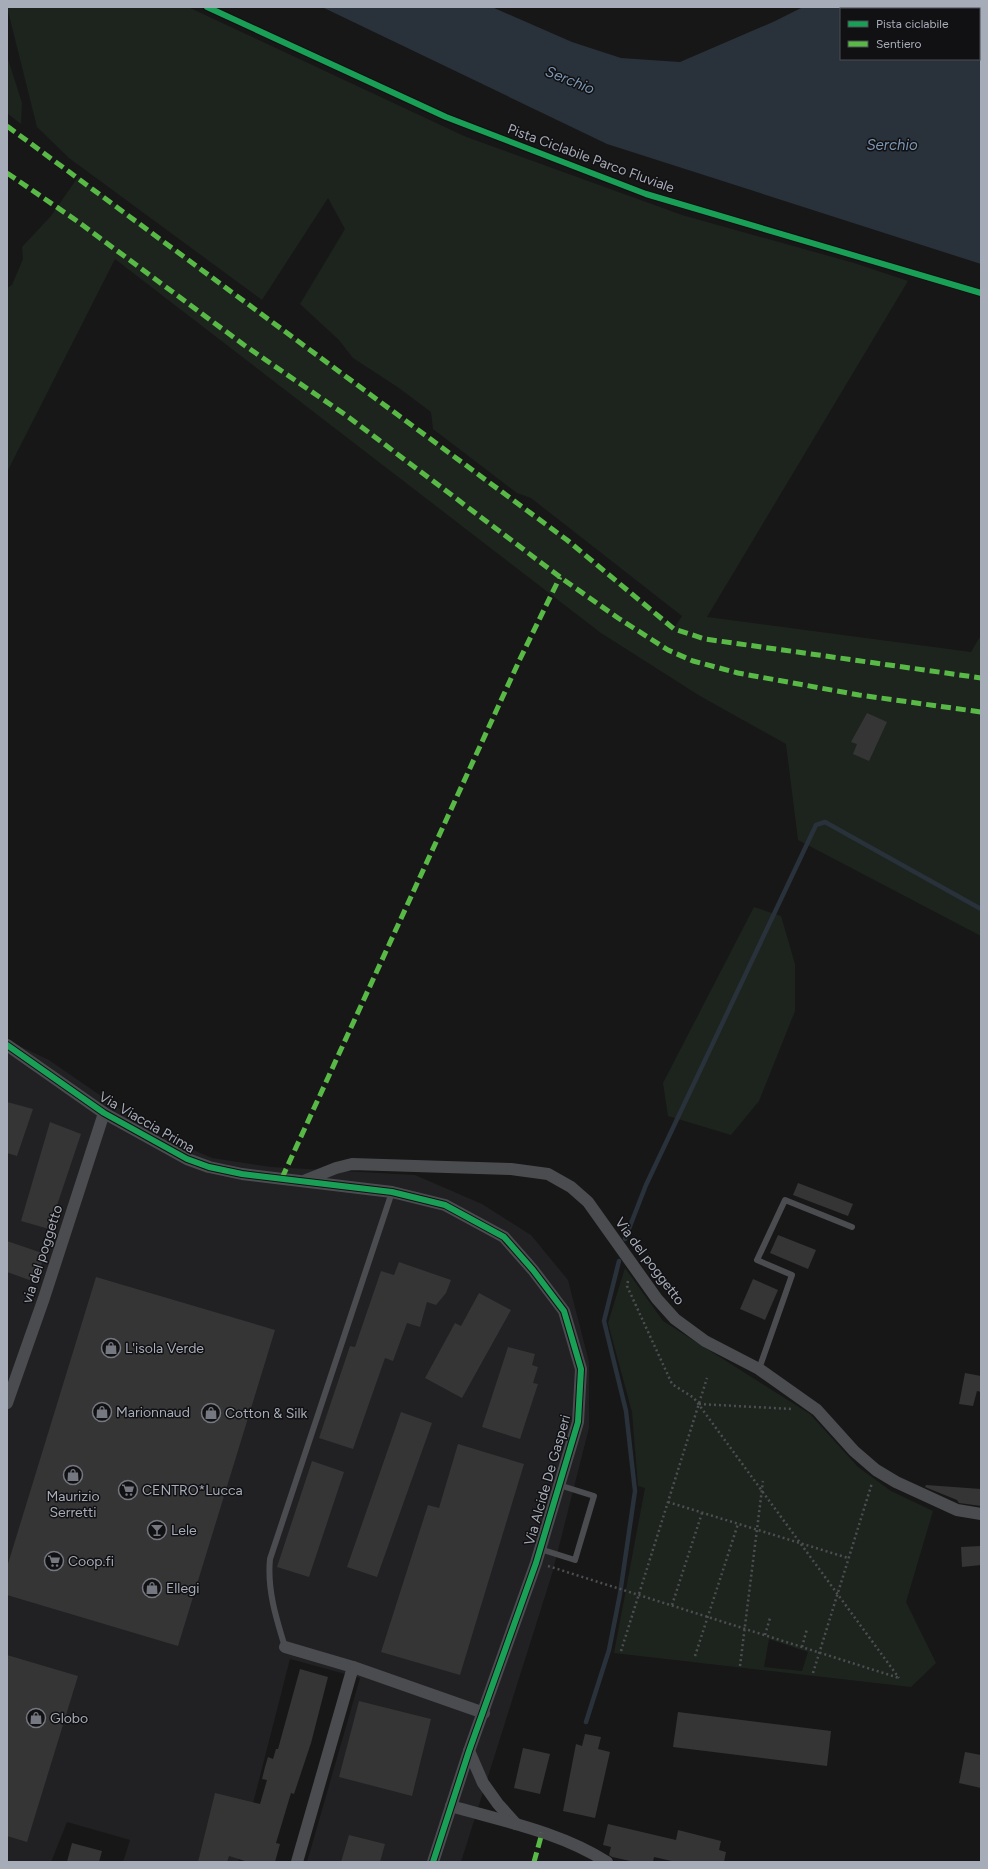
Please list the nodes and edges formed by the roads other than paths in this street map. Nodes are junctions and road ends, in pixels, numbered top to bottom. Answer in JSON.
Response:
{"nodes":[{"id":1,"x":7,"y":1045,"type":"edge"},
{"id":2,"x":104,"y":1113,"type":"junction"},
{"id":3,"x":303,"y":1181,"type":"junction"},
{"id":4,"x":316,"y":1182,"type":"joint"},
{"id":5,"x":392,"y":1192,"type":"junction"},
{"id":6,"x":852,"y":1227,"type":"dead end"},
{"id":7,"x":759,"y":1369,"type":"junction"},
{"id":8,"x":7,"y":1403,"type":"edge"},
{"id":9,"x":559,"y":1485,"type":"junction"},
{"id":10,"x":981,"y":1514,"type":"edge"},
{"id":11,"x":540,"y":1549,"type":"junction"},
{"id":12,"x":285,"y":1647,"type":"joint"},
{"id":13,"x":353,"y":1668,"type":"junction"},
{"id":14,"x":484,"y":1713,"type":"junction"},
{"id":15,"x":469,"y":1751,"type":"junction"},
{"id":16,"x":451,"y":1806,"type":"junction"},
{"id":17,"x":516,"y":1824,"type":"junction"},
{"id":18,"x":297,"y":1862,"type":"edge"},
{"id":19,"x":433,"y":1862,"type":"edge"},
{"id":20,"x":607,"y":1862,"type":"edge"}],
"edges":[{"from":1,"to":2,"type":"street","name":"Via Viaccia Prima"},
{"from":2,"to":3,"type":"street","name":"Via Viaccia Prima"},
{"from":2,"to":8,"type":"street","name":"via del poggetto"},
{"from":3,"to":4,"type":"street","name":"Via Viaccia Prima"},
{"from":3,"to":7,"type":"street","name":"Via del poggetto"},
{"from":4,"to":5,"type":"street","name":"Via Alcide De Gasperi"},
{"from":5,"to":9,"type":"street","name":"Via Alcide De Gasperi"},
{"from":5,"to":12,"type":"lane"},
{"from":6,"to":7,"type":"lane"},
{"from":7,"to":10,"type":"street","name":"Via del poggetto"},
{"from":9,"to":11,"type":"street","name":"Via Alcide De Gasperi"},
{"from":9,"to":11,"type":"lane"},
{"from":11,"to":14,"type":"street","name":"Via Alcide De Gasperi"},
{"from":12,"to":13,"type":"street"},
{"from":13,"to":14,"type":"street"},
{"from":13,"to":18,"type":"street"},
{"from":14,"to":15,"type":"street","name":"Via Alcide De Gasperi"},
{"from":15,"to":16,"type":"street","name":"Via Alcide De Gasperi"},
{"from":15,"to":17,"type":"street"},
{"from":16,"to":17,"type":"street"},
{"from":16,"to":19,"type":"street","name":"Via Alcide De Gasperi"},
{"from":17,"to":20,"type":"street"}]}
